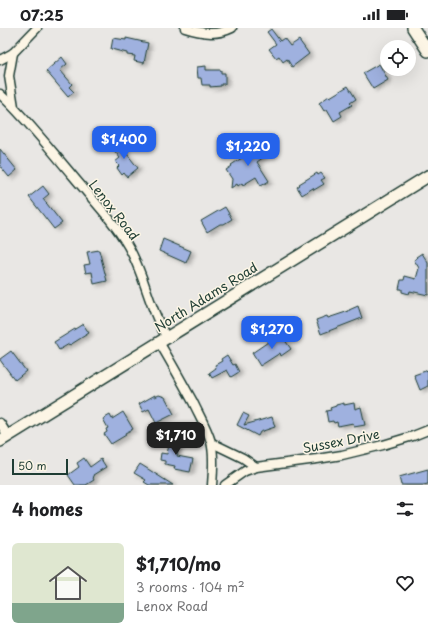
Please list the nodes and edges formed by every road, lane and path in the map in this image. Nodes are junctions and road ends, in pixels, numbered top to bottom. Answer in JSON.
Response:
{"nodes":[{"id":1,"x":37,"y":28,"type":"edge"},
{"id":2,"x":185,"y":28,"type":"edge"},
{"id":3,"x":232,"y":28,"type":"edge"},
{"id":4,"x":413,"y":28,"type":"edge"},
{"id":5,"x":428,"y":51,"type":"edge"},
{"id":6,"x":13,"y":53,"type":"junction"},
{"id":7,"x":0,"y":60,"type":"edge"},
{"id":8,"x":0,"y":94,"type":"edge"},
{"id":9,"x":14,"y":107,"type":"junction"},
{"id":10,"x":428,"y":176,"type":"edge"},
{"id":11,"x":163,"y":340,"type":"junction"},
{"id":12,"x":0,"y":423,"type":"edge"},
{"id":13,"x":428,"y":430,"type":"edge"},
{"id":14,"x":4,"y":438,"type":"edge"},
{"id":15,"x":212,"y":443,"type":"junction"},
{"id":16,"x":256,"y":466,"type":"junction"},
{"id":17,"x":212,"y":485,"type":"edge"},
{"id":18,"x":225,"y":485,"type":"edge"}],
"edges":[{"from":1,"to":6,"type":"street"},
{"from":2,"to":3,"type":"street"},
{"from":4,"to":5,"type":"street"},
{"from":6,"to":7,"type":"street"},
{"from":6,"to":9,"type":"street"},
{"from":8,"to":9,"type":"street","name":"Lenox Road"},
{"from":9,"to":11,"type":"street","name":"Lenox Road"},
{"from":10,"to":11,"type":"street","name":"North Adams Road"},
{"from":11,"to":14,"type":"street","name":"North Adams Road"},
{"from":11,"to":15,"type":"street","name":"Lenox Road"},
{"from":12,"to":14,"type":"street"},
{"from":13,"to":16,"type":"street","name":"Sussex Drive"},
{"from":15,"to":16,"type":"street"},
{"from":15,"to":17,"type":"street","name":"Lenox Road"},
{"from":16,"to":18,"type":"street"}]}
